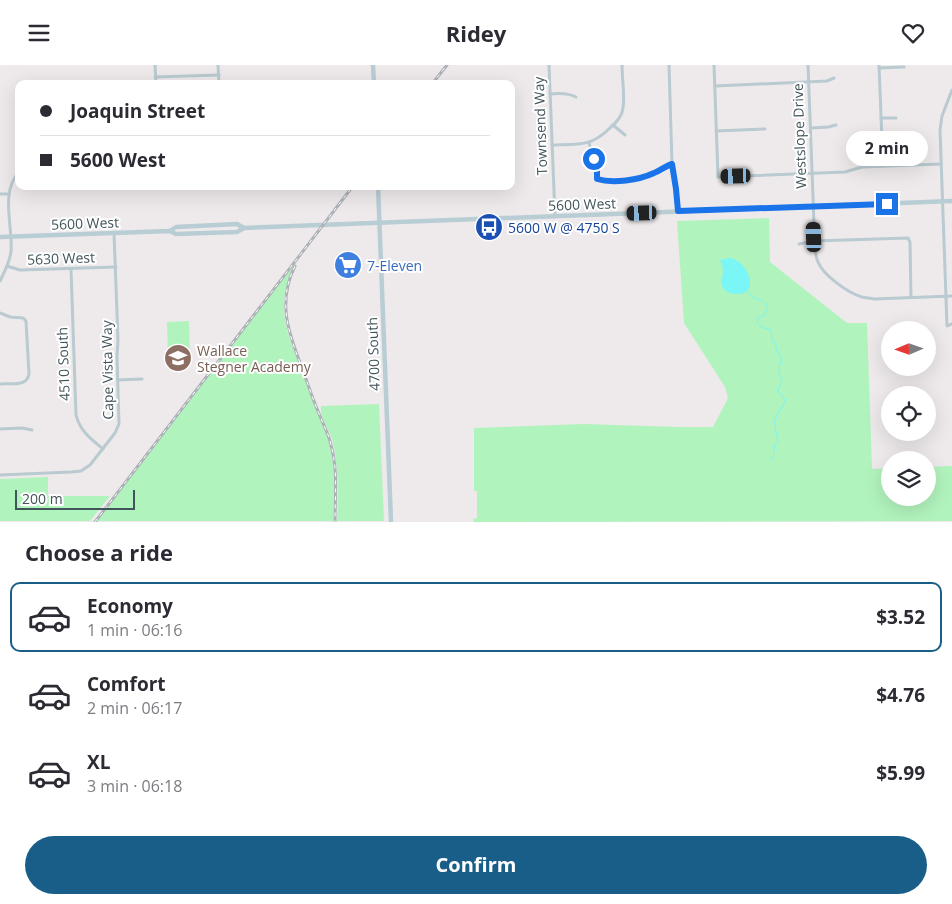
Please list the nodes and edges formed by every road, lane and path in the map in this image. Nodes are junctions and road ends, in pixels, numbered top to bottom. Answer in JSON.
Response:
{"nodes":[{"id":1,"x":155,"y":65,"type":"edge"},
{"id":2,"x":218,"y":65,"type":"edge"},
{"id":3,"x":374,"y":65,"type":"edge"},
{"id":4,"x":549,"y":65,"type":"edge"},
{"id":5,"x":622,"y":65,"type":"edge"},
{"id":6,"x":669,"y":65,"type":"edge"},
{"id":7,"x":714,"y":65,"type":"edge"},
{"id":8,"x":808,"y":65,"type":"edge"},
{"id":9,"x":879,"y":66,"type":"edge"},
{"id":10,"x":904,"y":67,"type":"dead end"},
{"id":11,"x":219,"y":75,"type":"junction"},
{"id":12,"x":155,"y":77,"type":"junction"},
{"id":13,"x":834,"y":78,"type":"dead end"},
{"id":14,"x":155,"y":80,"type":"edge"},
{"id":15,"x":219,"y":80,"type":"edge"},
{"id":16,"x":374,"y":80,"type":"edge"},
{"id":17,"x":809,"y":82,"type":"junction"},
{"id":18,"x":715,"y":86,"type":"junction"},
{"id":19,"x":952,"y":90,"type":"edge"},
{"id":20,"x":550,"y":94,"type":"junction"},
{"id":21,"x":576,"y":97,"type":"dead end"},
{"id":22,"x":951,"y":99,"type":"edge"},
{"id":23,"x":881,"y":118,"type":"junction"},
{"id":24,"x":896,"y":118,"type":"dead end"},
{"id":25,"x":613,"y":125,"type":"junction"},
{"id":26,"x":836,"y":125,"type":"dead end"},
{"id":27,"x":811,"y":128,"type":"junction"},
{"id":28,"x":765,"y":129,"type":"dead end"},
{"id":29,"x":716,"y":131,"type":"junction"},
{"id":30,"x":625,"y":135,"type":"dead end"},
{"id":31,"x":589,"y":143,"type":"junction"},
{"id":32,"x":552,"y":145,"type":"junction"},
{"id":33,"x":672,"y":164,"type":"junction"},
{"id":34,"x":941,"y":164,"type":"junction"},
{"id":35,"x":883,"y":166,"type":"junction"},
{"id":36,"x":812,"y":173,"type":"junction"},
{"id":37,"x":15,"y":176,"type":"edge"},
{"id":38,"x":378,"y":190,"type":"edge"},
{"id":39,"x":0,"y":194,"type":"edge"},
{"id":40,"x":9,"y":194,"type":"junction"},
{"id":41,"x":952,"y":201,"type":"edge"},
{"id":42,"x":943,"y":202,"type":"junction"},
{"id":43,"x":813,"y":206,"type":"junction"},
{"id":44,"x":678,"y":211,"type":"junction"},
{"id":45,"x":555,"y":216,"type":"junction"},
{"id":46,"x":380,"y":223,"type":"junction"},
{"id":47,"x":114,"y":233,"type":"junction"},
{"id":48,"x":0,"y":237,"type":"edge"},
{"id":49,"x":10,"y":237,"type":"junction"},
{"id":50,"x":814,"y":241,"type":"junction"},
{"id":51,"x":798,"y":244,"type":"dead end"},
{"id":52,"x":7,"y":266,"type":"junction"},
{"id":53,"x":116,"y":267,"type":"junction"},
{"id":54,"x":71,"y":269,"type":"junction"},
{"id":55,"x":0,"y":281,"type":"edge"},
{"id":56,"x":945,"y":296,"type":"junction"},
{"id":57,"x":952,"y":296,"type":"edge"},
{"id":58,"x":911,"y":297,"type":"junction"},
{"id":59,"x":0,"y":313,"type":"edge"},
{"id":60,"x":951,"y":325,"type":"edge"},
{"id":61,"x":142,"y":379,"type":"dead end"},
{"id":62,"x":118,"y":380,"type":"junction"},
{"id":63,"x":0,"y":384,"type":"edge"},
{"id":64,"x":0,"y":429,"type":"edge"},
{"id":65,"x":32,"y":430,"type":"dead end"},
{"id":66,"x":103,"y":449,"type":"junction"},
{"id":67,"x":0,"y":475,"type":"edge"},
{"id":68,"x":391,"y":521,"type":"edge"}],
"edges":[{"from":1,"to":12,"type":"street"},
{"from":2,"to":11,"type":"street"},
{"from":3,"to":16,"type":"main road"},
{"from":4,"to":20,"type":"street","name":"Townsend Way"},
{"from":5,"to":25,"type":"street"},
{"from":6,"to":33,"type":"street"},
{"from":7,"to":18,"type":"street"},
{"from":8,"to":17,"type":"street","name":"Westslope Drive"},
{"from":9,"to":10,"type":"street"},
{"from":9,"to":23,"type":"street"},
{"from":11,"to":12,"type":"street"},
{"from":11,"to":15,"type":"street"},
{"from":12,"to":14,"type":"street"},
{"from":13,"to":17,"type":"street"},
{"from":17,"to":18,"type":"street"},
{"from":17,"to":27,"type":"street","name":"Westslope Drive"},
{"from":18,"to":29,"type":"street"},
{"from":19,"to":22,"type":"street"},
{"from":20,"to":21,"type":"street"},
{"from":20,"to":32,"type":"street","name":"Townsend Way"},
{"from":22,"to":34,"type":"street"},
{"from":23,"to":24,"type":"street"},
{"from":23,"to":35,"type":"street"},
{"from":25,"to":30,"type":"street"},
{"from":25,"to":31,"type":"street"},
{"from":26,"to":27,"type":"street"},
{"from":27,"to":36,"type":"street","name":"Westslope Drive"},
{"from":28,"to":29,"type":"street"},
{"from":29,"to":36,"type":"street"},
{"from":31,"to":32,"type":"street"},
{"from":31,"to":33,"type":"street"},
{"from":32,"to":45,"type":"street","name":"Townsend Way"},
{"from":33,"to":44,"type":"street"},
{"from":34,"to":35,"type":"street"},
{"from":34,"to":42,"type":"street"},
{"from":35,"to":36,"type":"street"},
{"from":36,"to":43,"type":"street","name":"Westslope Drive"},
{"from":37,"to":40,"type":"street"},
{"from":38,"to":46,"type":"main road","name":"4700 South"},
{"from":39,"to":40,"type":"street"},
{"from":40,"to":49,"type":"street"},
{"from":41,"to":42,"type":"main road","name":"5600 West"},
{"from":42,"to":43,"type":"main road","name":"5600 West"},
{"from":42,"to":56,"type":"street"},
{"from":43,"to":44,"type":"main road","name":"5600 West"},
{"from":43,"to":50,"type":"street","name":"Westslope Drive"},
{"from":44,"to":45,"type":"main road","name":"5600 West"},
{"from":45,"to":46,"type":"main road","name":"5600 West"},
{"from":46,"to":47,"type":"main road","name":"5600 West"},
{"from":46,"to":68,"type":"main road","name":"4700 South"},
{"from":47,"to":49,"type":"main road","name":"5600 West"},
{"from":47,"to":53,"type":"street","name":"Cape Vista Way"},
{"from":48,"to":49,"type":"main road","name":"5600 West"},
{"from":49,"to":52,"type":"street"},
{"from":50,"to":51,"type":"street"},
{"from":50,"to":58,"type":"street","name":"Westslope Drive"},
{"from":50,"to":58,"type":"street"},
{"from":52,"to":54,"type":"street","name":"5630 West"},
{"from":52,"to":55,"type":"street"},
{"from":53,"to":54,"type":"street","name":"5630 West"},
{"from":53,"to":62,"type":"street","name":"Cape Vista Way"},
{"from":54,"to":66,"type":"street","name":"4510 South"},
{"from":56,"to":57,"type":"street","name":"Westslope Drive"},
{"from":56,"to":58,"type":"street","name":"Westslope Drive"},
{"from":56,"to":60,"type":"street"},
{"from":59,"to":63,"type":"street"},
{"from":61,"to":62,"type":"street"},
{"from":62,"to":66,"type":"street","name":"Cape Vista Way"},
{"from":64,"to":65,"type":"street"},
{"from":66,"to":67,"type":"street","name":"Cape Vista Way"}]}
